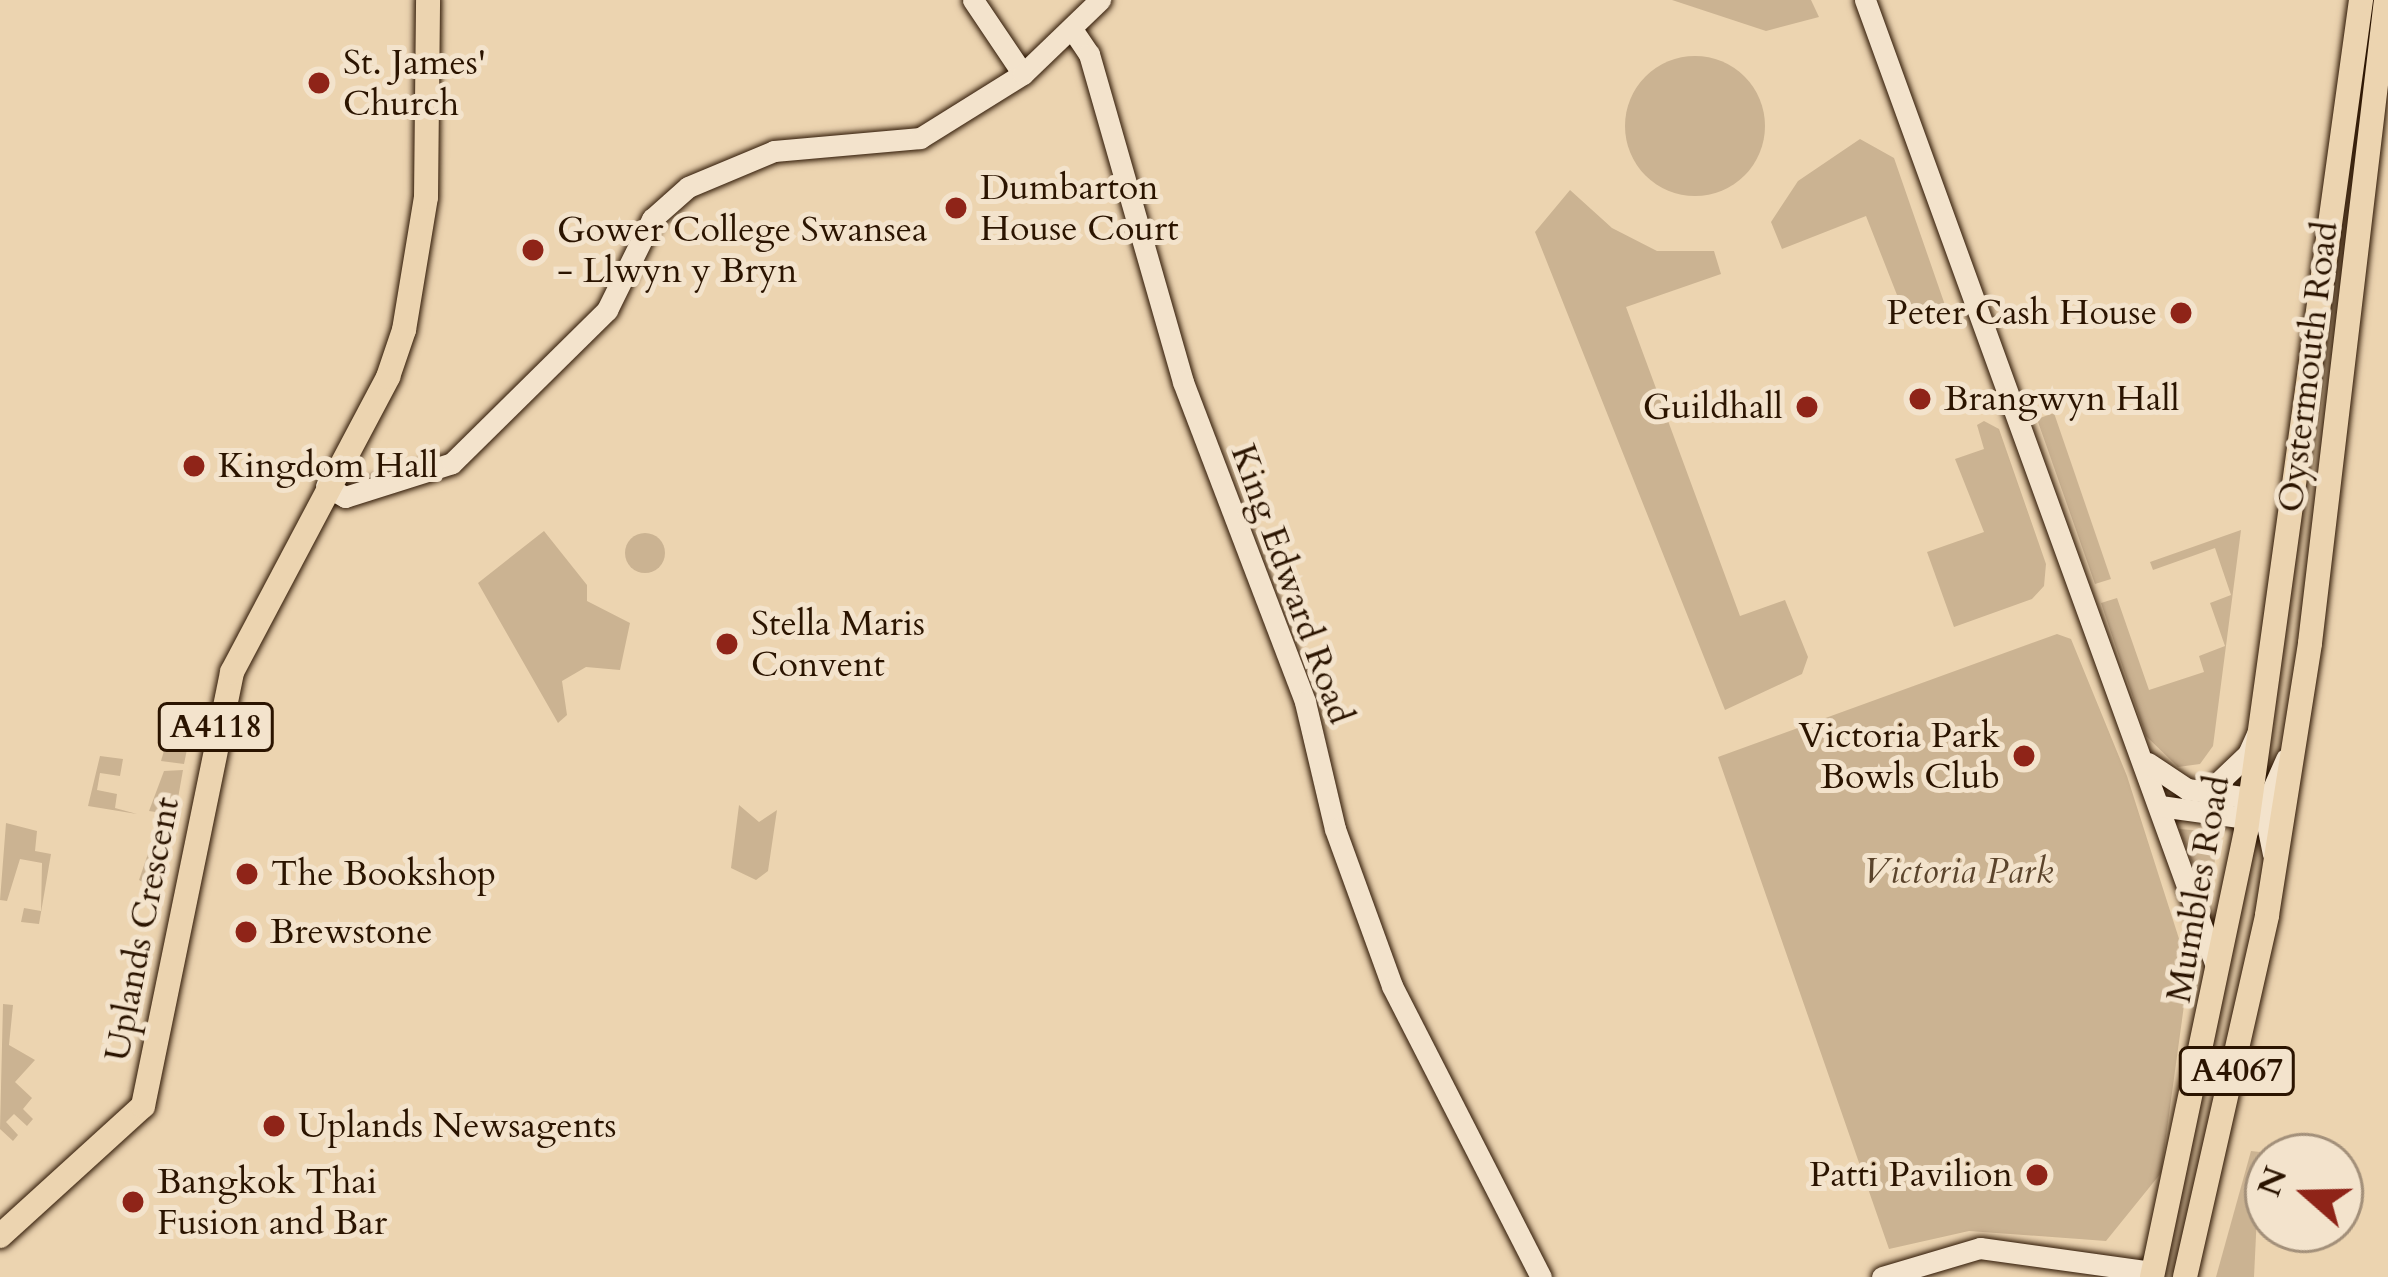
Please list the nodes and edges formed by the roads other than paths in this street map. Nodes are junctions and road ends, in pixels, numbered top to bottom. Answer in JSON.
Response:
{"nodes":[{"id":1,"x":428,"y":0,"type":"edge"},
{"id":2,"x":973,"y":0,"type":"edge"},
{"id":3,"x":1100,"y":0,"type":"edge"},
{"id":4,"x":1865,"y":0,"type":"edge"},
{"id":5,"x":2361,"y":0,"type":"edge"},
{"id":6,"x":2386,"y":0,"type":"edge"},
{"id":7,"x":1074,"y":32,"type":"junction"},
{"id":8,"x":1023,"y":74,"type":"junction"},
{"id":9,"x":326,"y":486,"type":"junction"},
{"id":10,"x":2275,"y":651,"type":"joint"},
{"id":11,"x":2264,"y":719,"type":"junction"},
{"id":12,"x":2292,"y":741,"type":"junction"},
{"id":13,"x":2140,"y":754,"type":"junction"},
{"id":14,"x":2208,"y":792,"type":"junction"},
{"id":15,"x":2160,"y":806,"type":"junction"},
{"id":16,"x":2254,"y":810,"type":"junction"},
{"id":17,"x":2275,"y":862,"type":"junction"},
{"id":18,"x":2218,"y":988,"type":"junction"},
{"id":19,"x":0,"y":1236,"type":"edge"},
{"id":20,"x":2152,"y":1275,"type":"edge"},
{"id":21,"x":1541,"y":1277,"type":"edge"},
{"id":22,"x":1882,"y":1277,"type":"edge"},
{"id":23,"x":2185,"y":1277,"type":"edge"}],
"edges":[{"from":1,"to":9,"type":"main road","number":"A4118"},
{"from":2,"to":8,"type":"street"},
{"from":3,"to":7,"type":"street"},
{"from":4,"to":13,"type":"street"},
{"from":5,"to":10,"type":"main road","name":"Oystermouth Road","number":"A4067"},
{"from":6,"to":12,"type":"main road","name":"Oystermouth Road","number":"A4067"},
{"from":7,"to":8,"type":"street"},
{"from":7,"to":21,"type":"street","name":"King Edward Road"},
{"from":8,"to":9,"type":"street"},
{"from":9,"to":19,"type":"main road","name":"Uplands Crescent","number":"A4118"},
{"from":10,"to":11,"type":"main road","name":"Mumbles Road","number":"A4067"},
{"from":11,"to":14,"type":"street"},
{"from":11,"to":16,"type":"main road","name":"Mumbles Road","number":"A4067"},
{"from":12,"to":16,"type":"street"},
{"from":12,"to":17,"type":"main road","name":"Mumbles Road","number":"A4067"},
{"from":13,"to":14,"type":"street"},
{"from":13,"to":15,"type":"street"},
{"from":14,"to":16,"type":"street"},
{"from":15,"to":16,"type":"street"},
{"from":15,"to":18,"type":"street"},
{"from":16,"to":17,"type":"street"},
{"from":16,"to":18,"type":"main road","name":"Mumbles Road","number":"A4067"},
{"from":17,"to":23,"type":"main road","name":"Mumbles Road","number":"A4067"},
{"from":18,"to":20,"type":"main road","name":"Mumbles Road","number":"A4067"},
{"from":20,"to":22,"type":"street"}]}
